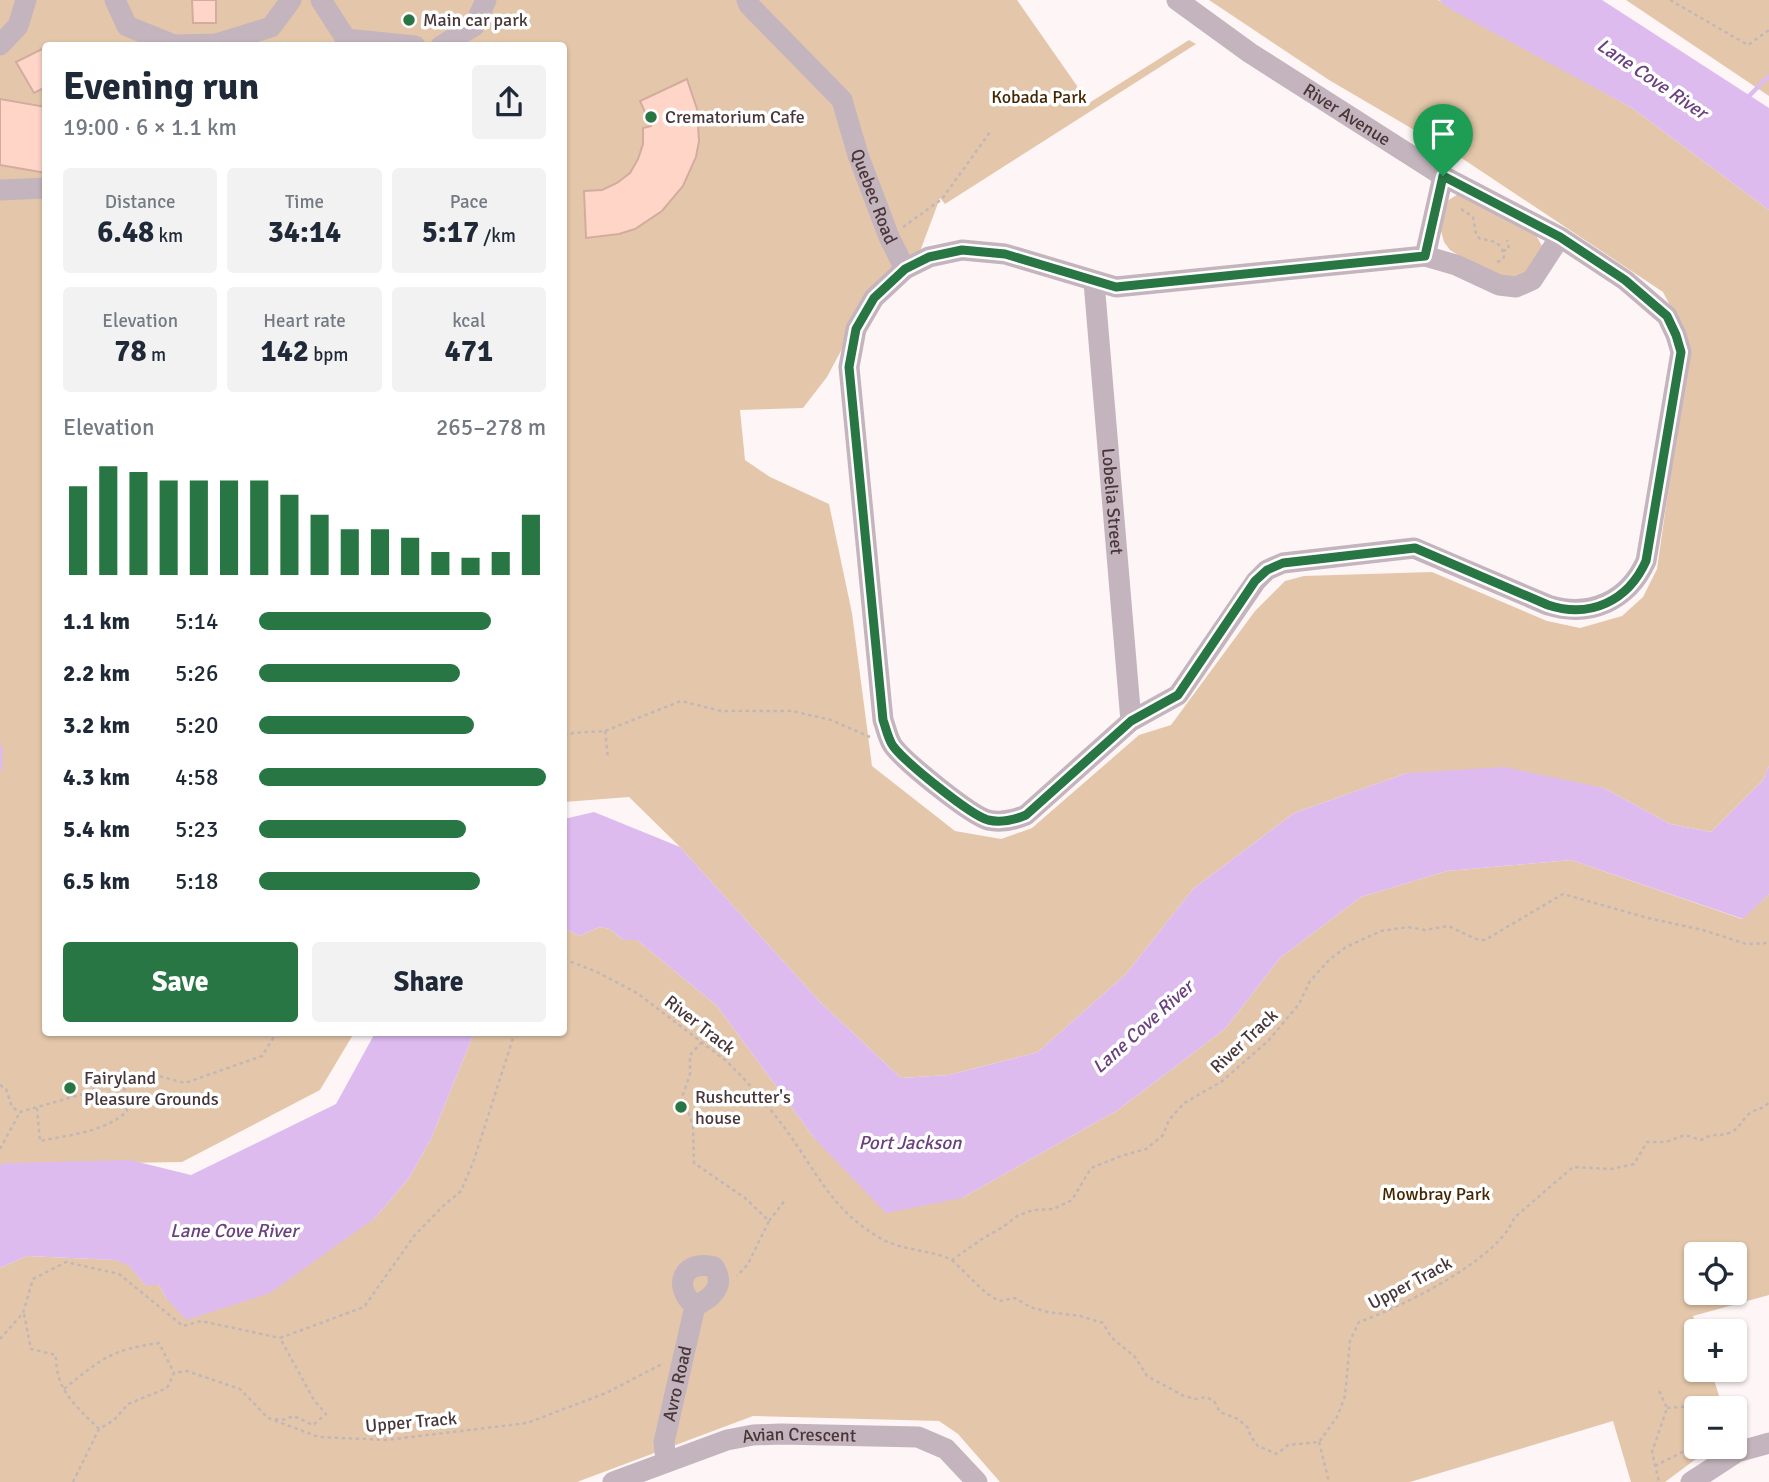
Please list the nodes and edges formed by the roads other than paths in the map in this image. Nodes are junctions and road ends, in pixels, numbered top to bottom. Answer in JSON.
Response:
{"nodes":[{"id":1,"x":26,"y":0,"type":"edge"},
{"id":2,"x":114,"y":0,"type":"edge"},
{"id":3,"x":291,"y":0,"type":"edge"},
{"id":4,"x":321,"y":0,"type":"edge"},
{"id":5,"x":486,"y":0,"type":"edge"},
{"id":6,"x":747,"y":0,"type":"edge"},
{"id":7,"x":1177,"y":0,"type":"edge"},
{"id":8,"x":167,"y":42,"type":"edge"},
{"id":9,"x":222,"y":42,"type":"edge"},
{"id":10,"x":348,"y":42,"type":"edge"},
{"id":11,"x":448,"y":42,"type":"edge"},
{"id":12,"x":0,"y":45,"type":"edge"},
{"id":13,"x":1443,"y":176,"type":"junction"},
{"id":14,"x":42,"y":188,"type":"edge"},
{"id":15,"x":0,"y":190,"type":"edge"},
{"id":16,"x":1560,"y":237,"type":"junction"},
{"id":17,"x":1425,"y":256,"type":"junction"},
{"id":18,"x":905,"y":269,"type":"junction"},
{"id":19,"x":1094,"y":282,"type":"junction"},
{"id":20,"x":1131,"y":721,"type":"junction"},
{"id":21,"x":695,"y":1306,"type":"junction"},
{"id":22,"x":1769,"y":1443,"type":"edge"},
{"id":23,"x":666,"y":1461,"type":"junction"},
{"id":24,"x":613,"y":1482,"type":"edge"},
{"id":25,"x":977,"y":1482,"type":"edge"},
{"id":26,"x":1691,"y":1482,"type":"edge"}],
"edges":[{"from":1,"to":12,"type":"street"},
{"from":2,"to":8,"type":"street"},
{"from":3,"to":9,"type":"street"},
{"from":4,"to":10,"type":"street"},
{"from":5,"to":11,"type":"street"},
{"from":6,"to":18,"type":"street","name":"Quebec Road"},
{"from":7,"to":13,"type":"street","name":"River Avenue"},
{"from":13,"to":16,"type":"street","name":"River Avenue"},
{"from":13,"to":17,"type":"street"},
{"from":14,"to":15,"type":"street"},
{"from":16,"to":17,"type":"street"},
{"from":16,"to":20,"type":"street","name":"River Avenue"},
{"from":17,"to":19,"type":"street"},
{"from":18,"to":19,"type":"street"},
{"from":18,"to":20,"type":"street","name":"River Avenue"},
{"from":19,"to":20,"type":"street","name":"Lobelia Street"},
{"from":21,"to":21,"type":"street"},
{"from":21,"to":23,"type":"street","name":"Avro Road"},
{"from":22,"to":26,"type":"street"},
{"from":23,"to":24,"type":"street","name":"Avian Crescent"},
{"from":23,"to":25,"type":"street","name":"Avian Crescent"}]}
